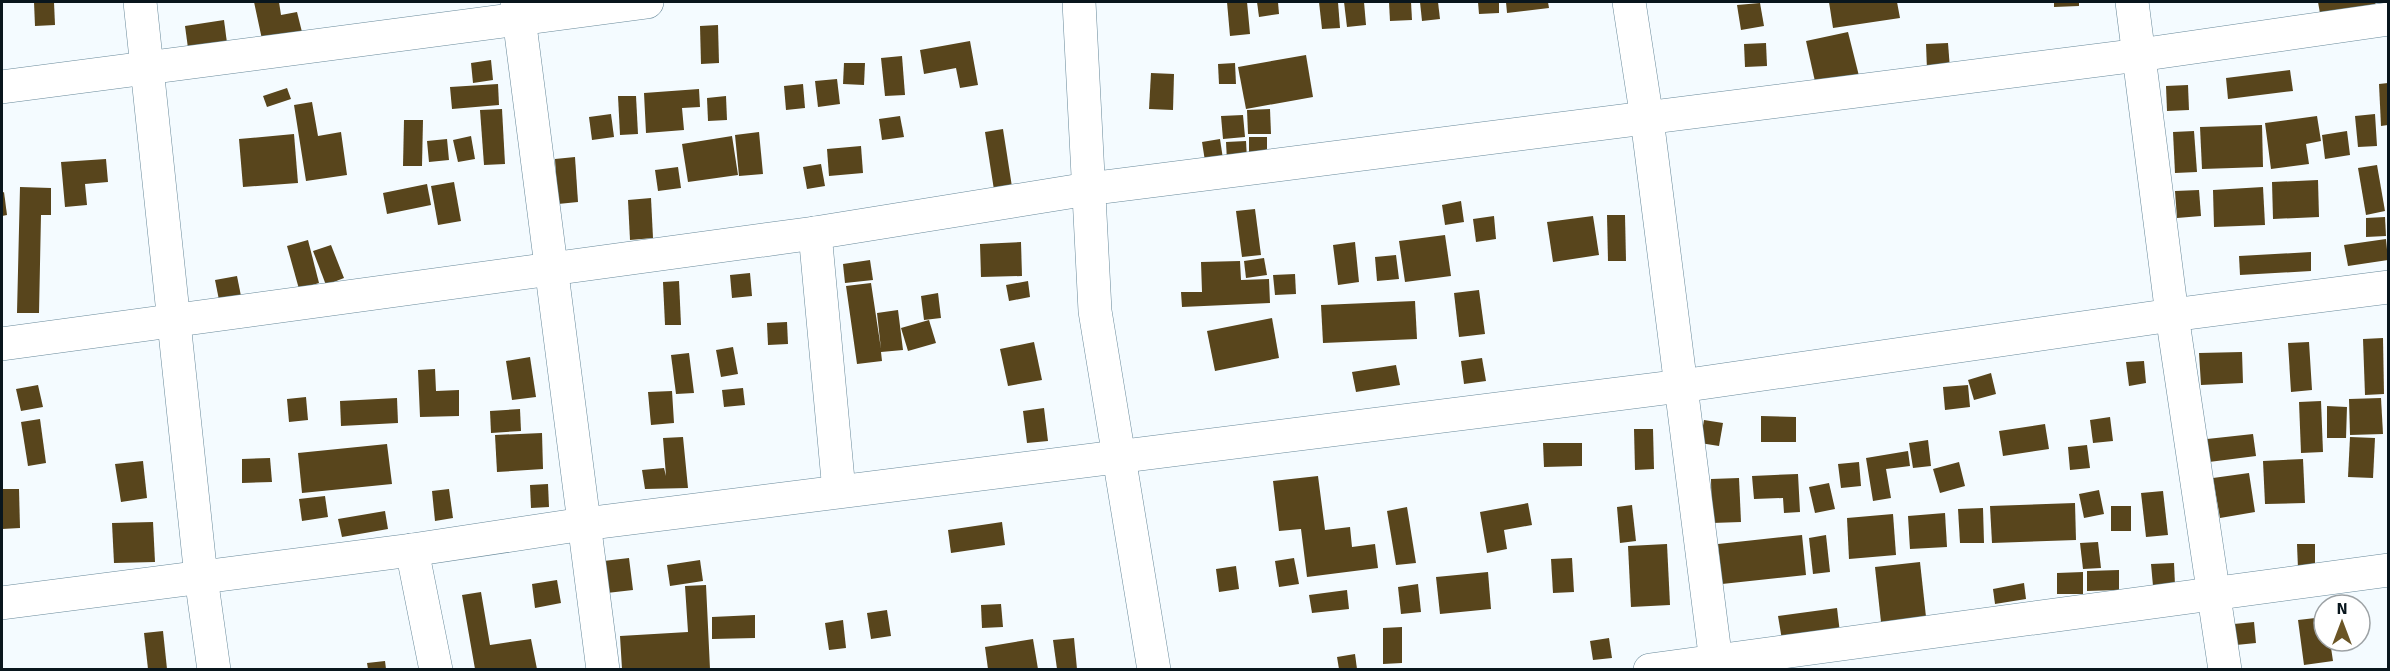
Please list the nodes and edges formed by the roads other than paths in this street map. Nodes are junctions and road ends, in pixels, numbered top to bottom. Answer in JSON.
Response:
{"nodes":[{"id":1,"x":140,"y":2,"type":"edge"},
{"id":2,"x":647,"y":2,"type":"edge"},
{"id":3,"x":1078,"y":2,"type":"edge"},
{"id":4,"x":1629,"y":2,"type":"edge"},
{"id":5,"x":2132,"y":2,"type":"edge"},
{"id":6,"x":518,"y":11,"type":"edge"},
{"id":7,"x":2388,"y":19,"type":"edge"},
{"id":8,"x":2139,"y":55,"type":"junction"},
{"id":9,"x":149,"y":68,"type":"junction"},
{"id":10,"x":2,"y":87,"type":"edge"},
{"id":11,"x":1647,"y":119,"type":"junction"},
{"id":12,"x":1088,"y":189,"type":"junction"},
{"id":13,"x":815,"y":233,"type":"junction"},
{"id":14,"x":550,"y":270,"type":"junction"},
{"id":15,"x":2388,"y":287,"type":"edge"},
{"id":16,"x":2172,"y":315,"type":"junction"},
{"id":17,"x":173,"y":321,"type":"junction"},
{"id":18,"x":2,"y":344,"type":"edge"},
{"id":19,"x":1681,"y":386,"type":"junction"},
{"id":20,"x":1117,"y":456,"type":"junction"},
{"id":21,"x":839,"y":491,"type":"junction"},
{"id":22,"x":584,"y":524,"type":"junction"},
{"id":23,"x":412,"y":550,"type":"junction"},
{"id":24,"x":2388,"y":570,"type":"edge"},
{"id":25,"x":201,"y":577,"type":"junction"},
{"id":26,"x":2214,"y":593,"type":"junction"},
{"id":27,"x":2,"y":603,"type":"edge"},
{"id":28,"x":1717,"y":665,"type":"edge"},
{"id":29,"x":214,"y":669,"type":"edge"},
{"id":30,"x":436,"y":669,"type":"edge"},
{"id":31,"x":603,"y":669,"type":"edge"},
{"id":32,"x":1154,"y":669,"type":"edge"},
{"id":33,"x":1650,"y":669,"type":"edge"},
{"id":34,"x":2225,"y":669,"type":"edge"}],
"edges":[{"from":1,"to":9,"type":"street"},
{"from":2,"to":6,"type":"street"},
{"from":3,"to":12,"type":"street"},
{"from":4,"to":11,"type":"street"},
{"from":5,"to":8,"type":"street"},
{"from":6,"to":9,"type":"street"},
{"from":6,"to":14,"type":"street"},
{"from":7,"to":8,"type":"street"},
{"from":8,"to":11,"type":"street"},
{"from":8,"to":16,"type":"street"},
{"from":9,"to":10,"type":"street"},
{"from":9,"to":17,"type":"street"},
{"from":11,"to":12,"type":"street"},
{"from":11,"to":19,"type":"street"},
{"from":12,"to":13,"type":"street"},
{"from":12,"to":20,"type":"street"},
{"from":13,"to":14,"type":"street"},
{"from":13,"to":21,"type":"street"},
{"from":14,"to":17,"type":"street"},
{"from":14,"to":22,"type":"street"},
{"from":15,"to":16,"type":"street"},
{"from":16,"to":19,"type":"street"},
{"from":16,"to":26,"type":"street"},
{"from":17,"to":18,"type":"street"},
{"from":17,"to":25,"type":"street"},
{"from":19,"to":20,"type":"street"},
{"from":19,"to":28,"type":"street"},
{"from":20,"to":21,"type":"street"},
{"from":20,"to":32,"type":"street"},
{"from":21,"to":22,"type":"street"},
{"from":22,"to":23,"type":"street"},
{"from":22,"to":31,"type":"street"},
{"from":23,"to":25,"type":"street"},
{"from":23,"to":30,"type":"street"},
{"from":24,"to":26,"type":"street"},
{"from":25,"to":27,"type":"street"},
{"from":25,"to":29,"type":"street"},
{"from":26,"to":28,"type":"street"},
{"from":26,"to":34,"type":"street"},
{"from":28,"to":33,"type":"street"}]}
